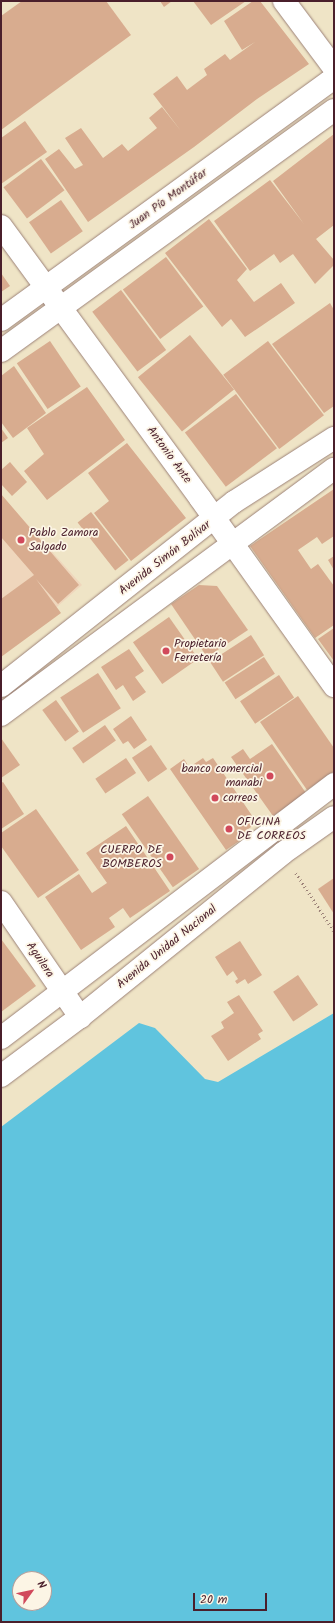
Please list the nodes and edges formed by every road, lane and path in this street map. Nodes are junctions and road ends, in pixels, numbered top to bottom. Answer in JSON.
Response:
{"nodes":[{"id":1,"x":284,"y":1,"type":"edge"},
{"id":2,"x":334,"y":68,"type":"edge"},
{"id":3,"x":334,"y":78,"type":"edge"},
{"id":4,"x":334,"y":110,"type":"edge"},
{"id":5,"x":1,"y":226,"type":"edge"},
{"id":6,"x":46,"y":287,"type":"junction"},
{"id":7,"x":60,"y":308,"type":"junction"},
{"id":8,"x":1,"y":320,"type":"edge"},
{"id":9,"x":1,"y":351,"type":"edge"},
{"id":10,"x":334,"y":438,"type":"edge"},
{"id":11,"x":334,"y":469,"type":"edge"},
{"id":12,"x":214,"y":520,"type":"junction"},
{"id":13,"x":232,"y":546,"type":"junction"},
{"id":14,"x":1,"y":686,"type":"edge"},
{"id":15,"x":334,"y":686,"type":"edge"},
{"id":16,"x":1,"y":715,"type":"edge"},
{"id":17,"x":334,"y":784,"type":"edge"},
{"id":18,"x":334,"y":817,"type":"edge"},
{"id":19,"x":283,"y":853,"type":"junction"},
{"id":20,"x":1,"y":902,"type":"edge"},
{"id":21,"x":334,"y":931,"type":"edge"},
{"id":22,"x":62,"y":991,"type":"junction"},
{"id":23,"x":80,"y":1017,"type":"junction"},
{"id":24,"x":1,"y":1038,"type":"edge"},
{"id":25,"x":1,"y":1076,"type":"edge"}],
"edges":[{"from":1,"to":2,"type":"street"},
{"from":3,"to":6,"type":"street","name":"Juan Pío Montúfar"},
{"from":4,"to":7,"type":"street","name":"Juan Pío Montúfar"},
{"from":5,"to":6,"type":"street","name":"Antonio Ante"},
{"from":6,"to":7,"type":"street","name":"Antonio Ante"},
{"from":6,"to":8,"type":"street","name":"Juan Pío Montúfar"},
{"from":7,"to":9,"type":"street","name":"Juan Pío Montúfar"},
{"from":7,"to":12,"type":"street","name":"Antonio Ante"},
{"from":10,"to":12,"type":"street","name":"Avenida Simón Bolívar"},
{"from":11,"to":13,"type":"street"},
{"from":12,"to":13,"type":"street","name":"Antonio Ante"},
{"from":12,"to":14,"type":"street","name":"Avenida Simón Bolívar"},
{"from":13,"to":15,"type":"street","name":"Antonio Ante"},
{"from":13,"to":16,"type":"street"},
{"from":17,"to":22,"type":"street"},
{"from":18,"to":19,"type":"street","name":"Avenida Unidad Nacional"},
{"from":19,"to":21,"type":"path"},
{"from":19,"to":23,"type":"street","name":"Avenida Unidad Nacional"},
{"from":20,"to":22,"type":"street","name":"Aguilera"},
{"from":22,"to":23,"type":"street","name":"Aguilera"},
{"from":22,"to":24,"type":"street"},
{"from":23,"to":25,"type":"street","name":"Avenida Unidad Nacional"}]}
